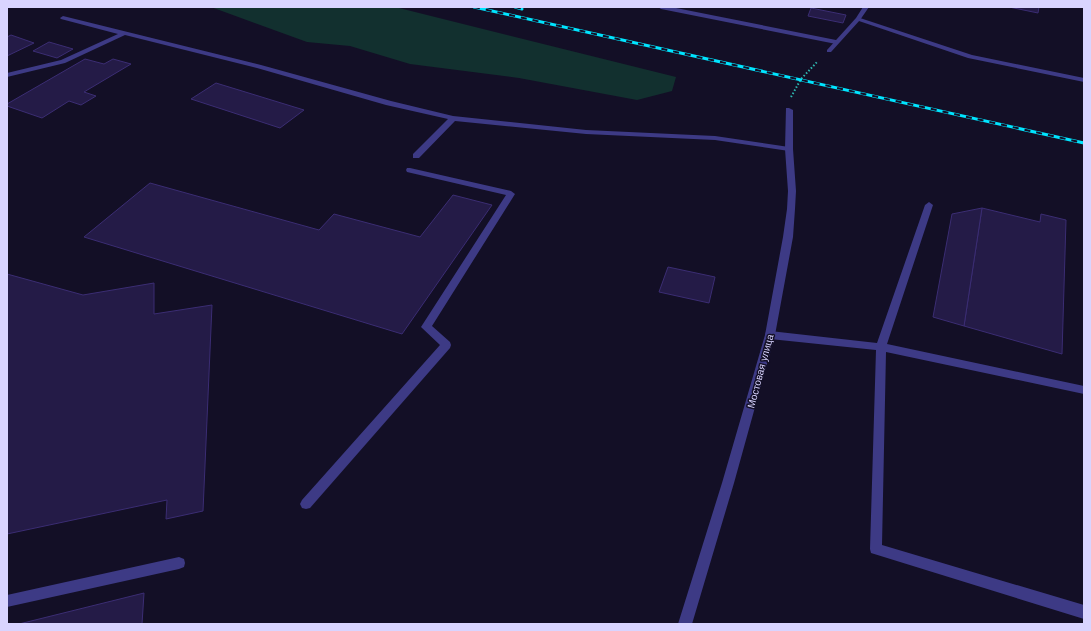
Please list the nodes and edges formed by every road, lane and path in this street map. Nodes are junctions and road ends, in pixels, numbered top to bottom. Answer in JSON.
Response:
{"nodes":[{"id":1,"x":661,"y":7,"type":"edge"},
{"id":2,"x":866,"y":7,"type":"edge"},
{"id":3,"x":63,"y":18,"type":"dead end"},
{"id":4,"x":858,"y":19,"type":"junction"},
{"id":5,"x":125,"y":33,"type":"junction"},
{"id":6,"x":836,"y":42,"type":"junction"},
{"id":7,"x":829,"y":51,"type":"joint"},
{"id":8,"x":7,"y":75,"type":"edge"},
{"id":9,"x":1084,"y":80,"type":"edge"},
{"id":10,"x":789,"y":110,"type":"joint"},
{"id":11,"x":454,"y":118,"type":"junction"},
{"id":12,"x":788,"y":149,"type":"junction"},
{"id":13,"x":416,"y":156,"type":"dead end"},
{"id":14,"x":410,"y":170,"type":"dead end"},
{"id":15,"x":929,"y":205,"type":"dead end"},
{"id":16,"x":770,"y":335,"type":"junction"},
{"id":17,"x":881,"y":347,"type":"junction"},
{"id":18,"x":1084,"y":390,"type":"edge"},
{"id":19,"x":306,"y":504,"type":"dead end"},
{"id":20,"x":179,"y":563,"type":"dead end"},
{"id":21,"x":7,"y":602,"type":"edge"},
{"id":22,"x":1084,"y":612,"type":"edge"},
{"id":23,"x":685,"y":624,"type":"edge"}],
"edges":[{"from":1,"to":6,"type":"street"},
{"from":2,"to":4,"type":"street"},
{"from":3,"to":5,"type":"street"},
{"from":4,"to":6,"type":"street"},
{"from":4,"to":9,"type":"street"},
{"from":5,"to":8,"type":"street"},
{"from":5,"to":11,"type":"street"},
{"from":6,"to":7,"type":"street"},
{"from":7,"to":10,"type":"path"},
{"from":10,"to":12,"type":"street","name":"Мостовая улица"},
{"from":11,"to":12,"type":"street"},
{"from":11,"to":13,"type":"street"},
{"from":12,"to":16,"type":"street","name":"Мостовая улица"},
{"from":14,"to":19,"type":"street"},
{"from":15,"to":17,"type":"street"},
{"from":16,"to":17,"type":"street"},
{"from":16,"to":23,"type":"street","name":"Мостовая улица"},
{"from":17,"to":18,"type":"street"},
{"from":17,"to":22,"type":"street"},
{"from":20,"to":21,"type":"street"}]}
